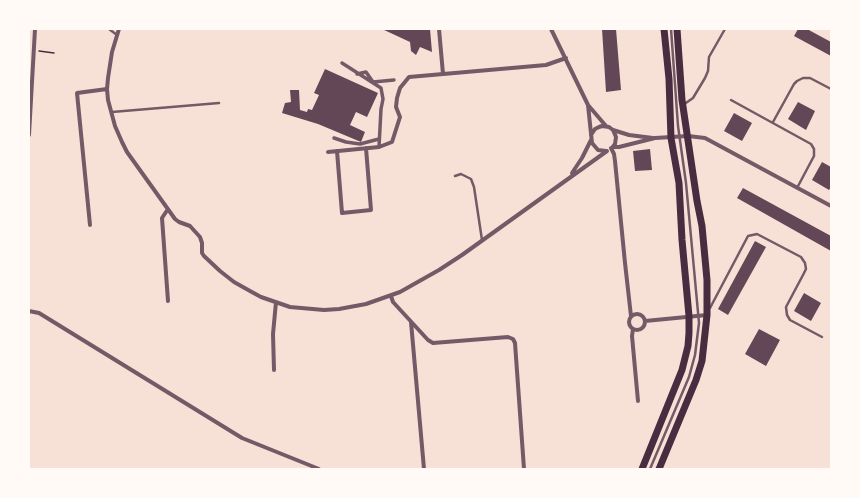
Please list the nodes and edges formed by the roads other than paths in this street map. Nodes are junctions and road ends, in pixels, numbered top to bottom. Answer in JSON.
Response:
{"nodes":[{"id":1,"x":35,"y":29,"type":"edge"},
{"id":2,"x":109,"y":29,"type":"edge"},
{"id":3,"x":119,"y":29,"type":"edge"},
{"id":4,"x":439,"y":29,"type":"edge"},
{"id":5,"x":551,"y":29,"type":"edge"},
{"id":6,"x":664,"y":29,"type":"edge"},
{"id":7,"x":671,"y":29,"type":"edge"},
{"id":8,"x":677,"y":29,"type":"edge"},
{"id":9,"x":725,"y":29,"type":"edge"},
{"id":10,"x":117,"y":34,"type":"junction"},
{"id":11,"x":566,"y":58,"type":"junction"},
{"id":12,"x":342,"y":63,"type":"dead end"},
{"id":13,"x":357,"y":74,"type":"junction"},
{"id":14,"x":443,"y":74,"type":"junction"},
{"id":15,"x":394,"y":80,"type":"dead end"},
{"id":16,"x":373,"y":82,"type":"junction"},
{"id":17,"x":107,"y":89,"type":"junction"},
{"id":18,"x":831,"y":89,"type":"edge"},
{"id":19,"x":731,"y":100,"type":"dead end"},
{"id":20,"x":219,"y":103,"type":"dead end"},
{"id":21,"x":588,"y":105,"type":"junction"},
{"id":22,"x":683,"y":105,"type":"junction"},
{"id":23,"x":111,"y":112,"type":"junction"},
{"id":24,"x":773,"y":122,"type":"junction"},
{"id":25,"x":606,"y":126,"type":"junction"},
{"id":26,"x":613,"y":130,"type":"junction"},
{"id":27,"x":29,"y":135,"type":"edge"},
{"id":28,"x":688,"y":136,"type":"junction"},
{"id":29,"x":679,"y":137,"type":"junction"},
{"id":30,"x":334,"y":138,"type":"dead end"},
{"id":31,"x":591,"y":138,"type":"junction"},
{"id":32,"x":655,"y":138,"type":"junction"},
{"id":33,"x":671,"y":138,"type":"junction"},
{"id":34,"x":379,"y":139,"type":"junction"},
{"id":35,"x":379,"y":147,"type":"junction"},
{"id":36,"x":366,"y":148,"type":"junction"},
{"id":37,"x":610,"y":149,"type":"junction"},
{"id":38,"x":337,"y":151,"type":"junction"},
{"id":39,"x":328,"y":152,"type":"dead end"},
{"id":40,"x":455,"y":176,"type":"dead end"},
{"id":41,"x":569,"y":177,"type":"junction"},
{"id":42,"x":797,"y":188,"type":"junction"},
{"id":43,"x":831,"y":206,"type":"edge"},
{"id":44,"x":168,"y":209,"type":"junction"},
{"id":45,"x":90,"y":225,"type":"dead end"},
{"id":46,"x":482,"y":241,"type":"junction"},
{"id":47,"x":390,"y":296,"type":"junction"},
{"id":48,"x":168,"y":301,"type":"dead end"},
{"id":49,"x":276,"y":302,"type":"junction"},
{"id":50,"x":29,"y":311,"type":"edge"},
{"id":51,"x":707,"y":315,"type":"junction"},
{"id":52,"x":631,"y":316,"type":"junction"},
{"id":53,"x":689,"y":316,"type":"junction"},
{"id":54,"x":699,"y":316,"type":"junction"},
{"id":55,"x":645,"y":321,"type":"junction"},
{"id":56,"x":411,"y":322,"type":"junction"},
{"id":57,"x":632,"y":329,"type":"junction"},
{"id":58,"x":822,"y":337,"type":"dead end"},
{"id":59,"x":274,"y":370,"type":"dead end"},
{"id":60,"x":638,"y":401,"type":"dead end"},
{"id":61,"x":319,"y":469,"type":"edge"},
{"id":62,"x":424,"y":469,"type":"edge"},
{"id":63,"x":524,"y":469,"type":"edge"},
{"id":64,"x":642,"y":469,"type":"edge"},
{"id":65,"x":650,"y":469,"type":"edge"},
{"id":66,"x":659,"y":469,"type":"edge"}],
"edges":[{"from":1,"to":27,"type":"street"},
{"from":2,"to":10,"type":"lane"},
{"from":3,"to":10,"type":"street"},
{"from":4,"to":14,"type":"street"},
{"from":5,"to":11,"type":"street"},
{"from":6,"to":33,"type":"main road"},
{"from":7,"to":29,"type":"lane"},
{"from":8,"to":22,"type":"main road"},
{"from":9,"to":22,"type":"lane"},
{"from":10,"to":17,"type":"street"},
{"from":11,"to":14,"type":"street"},
{"from":11,"to":21,"type":"street"},
{"from":12,"to":13,"type":"street"},
{"from":13,"to":16,"type":"street"},
{"from":13,"to":16,"type":"street"},
{"from":14,"to":35,"type":"street"},
{"from":15,"to":16,"type":"street"},
{"from":16,"to":34,"type":"street"},
{"from":17,"to":23,"type":"street"},
{"from":17,"to":45,"type":"street"},
{"from":18,"to":24,"type":"lane"},
{"from":19,"to":24,"type":"lane"},
{"from":20,"to":23,"type":"lane"},
{"from":21,"to":25,"type":"street"},
{"from":21,"to":31,"type":"street"},
{"from":22,"to":28,"type":"main road"},
{"from":23,"to":44,"type":"street"},
{"from":24,"to":42,"type":"lane"},
{"from":25,"to":26,"type":"street"},
{"from":25,"to":31,"type":"street"},
{"from":26,"to":32,"type":"street"},
{"from":26,"to":37,"type":"street"},
{"from":28,"to":29,"type":"street"},
{"from":28,"to":42,"type":"street"},
{"from":28,"to":51,"type":"main road"},
{"from":29,"to":33,"type":"street"},
{"from":29,"to":54,"type":"lane"},
{"from":30,"to":34,"type":"street"},
{"from":31,"to":37,"type":"street"},
{"from":31,"to":41,"type":"street"},
{"from":32,"to":33,"type":"street"},
{"from":32,"to":37,"type":"street"},
{"from":33,"to":53,"type":"main road"},
{"from":34,"to":35,"type":"street"},
{"from":35,"to":36,"type":"street"},
{"from":36,"to":38,"type":"street"},
{"from":36,"to":38,"type":"street"},
{"from":37,"to":41,"type":"street"},
{"from":37,"to":52,"type":"street"},
{"from":38,"to":39,"type":"street"},
{"from":40,"to":46,"type":"lane"},
{"from":41,"to":46,"type":"street"},
{"from":42,"to":43,"type":"street"},
{"from":44,"to":48,"type":"street"},
{"from":44,"to":49,"type":"street"},
{"from":46,"to":47,"type":"street"},
{"from":47,"to":49,"type":"street"},
{"from":47,"to":56,"type":"street"},
{"from":49,"to":59,"type":"street"},
{"from":50,"to":61,"type":"street"},
{"from":51,"to":54,"type":"street"},
{"from":51,"to":58,"type":"lane"},
{"from":51,"to":66,"type":"main road"},
{"from":52,"to":55,"type":"street"},
{"from":52,"to":57,"type":"street"},
{"from":53,"to":54,"type":"street"},
{"from":53,"to":55,"type":"street"},
{"from":53,"to":64,"type":"main road"},
{"from":54,"to":65,"type":"lane"},
{"from":55,"to":57,"type":"street"},
{"from":56,"to":62,"type":"street"},
{"from":56,"to":63,"type":"street"},
{"from":57,"to":60,"type":"street"}]}
